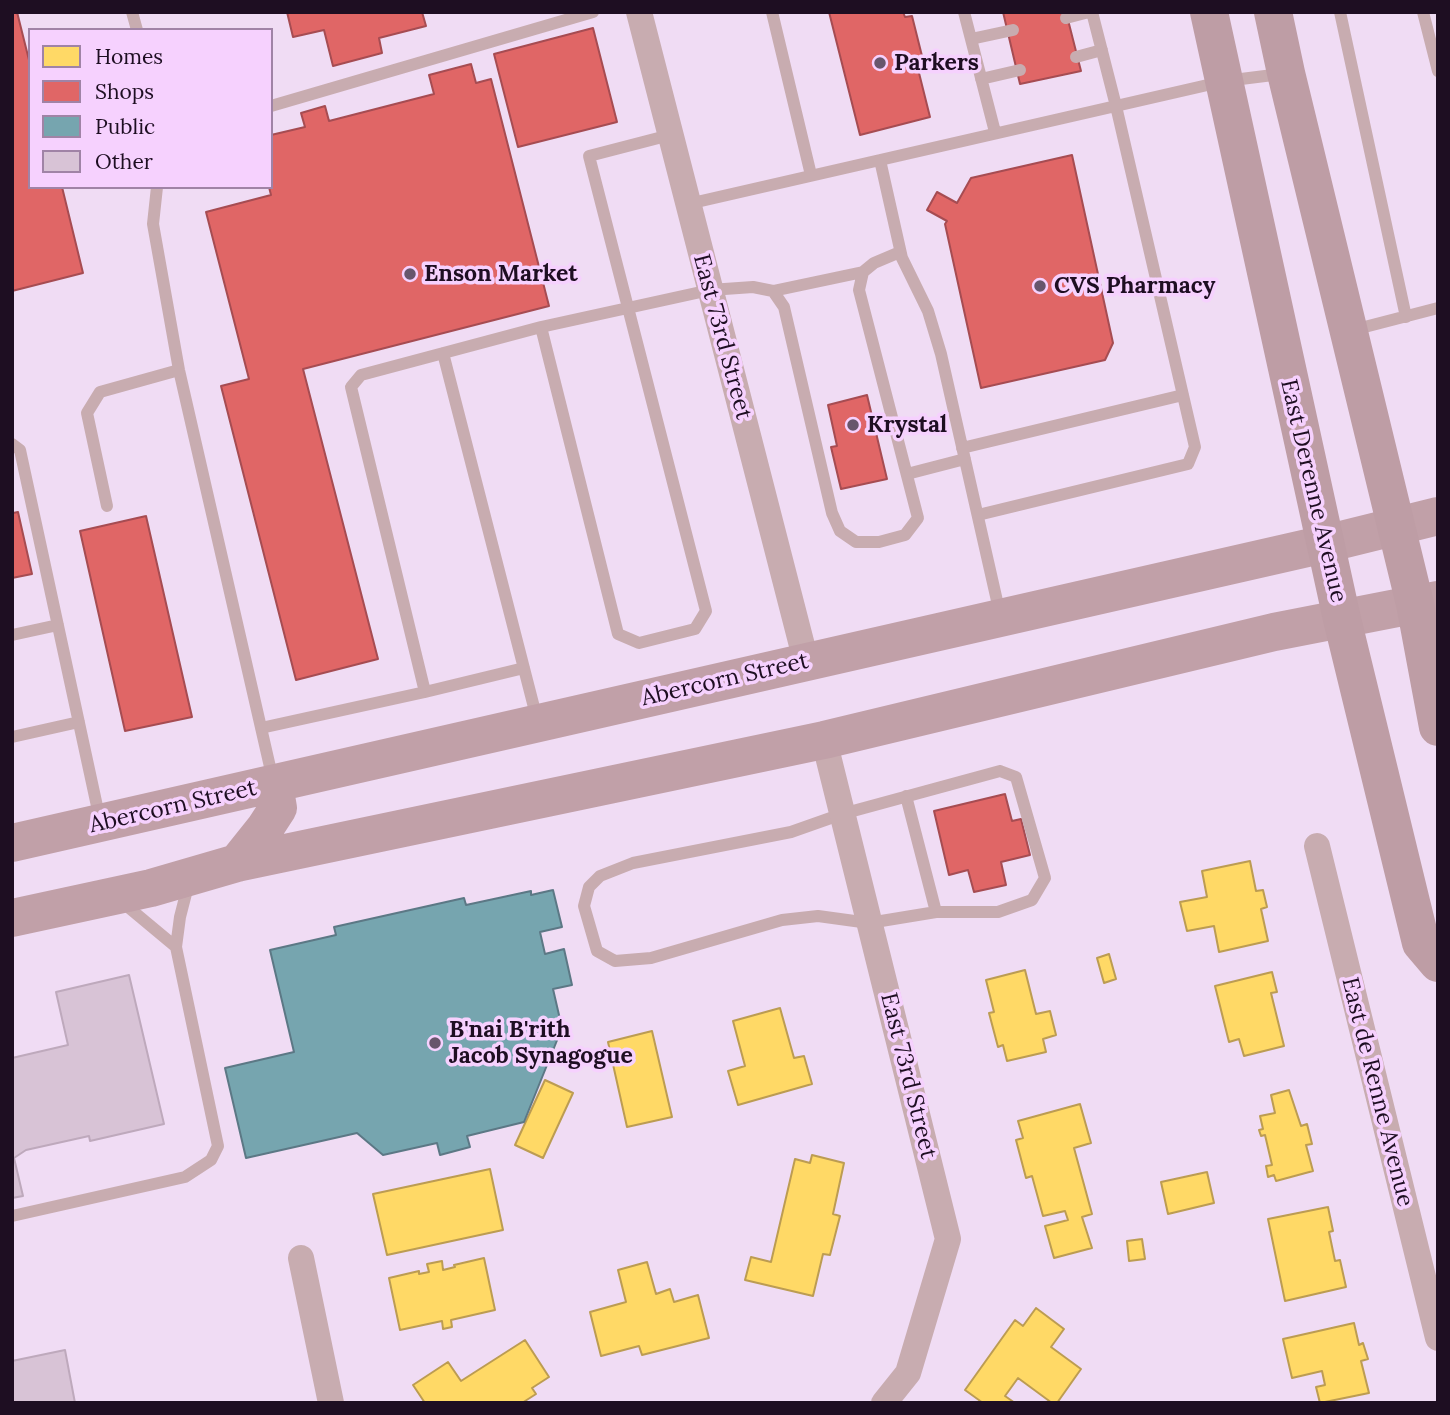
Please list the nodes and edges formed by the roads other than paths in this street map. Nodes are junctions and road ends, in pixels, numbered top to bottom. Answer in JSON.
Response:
{"nodes":[{"id":1,"x":593,"y":12,"type":"edge"},
{"id":2,"x":639,"y":12,"type":"edge"},
{"id":3,"x":772,"y":12,"type":"edge"},
{"id":4,"x":964,"y":12,"type":"edge"},
{"id":5,"x":1090,"y":12,"type":"edge"},
{"id":6,"x":1209,"y":12,"type":"edge"},
{"id":7,"x":1273,"y":12,"type":"edge"},
{"id":8,"x":1340,"y":12,"type":"edge"},
{"id":9,"x":1423,"y":12,"type":"edge"},
{"id":10,"x":1066,"y":18,"type":"dead end"},
{"id":11,"x":1013,"y":30,"type":"dead end"},
{"id":12,"x":971,"y":39,"type":"junction"},
{"id":13,"x":1102,"y":50,"type":"junction"},
{"id":14,"x":1076,"y":57,"type":"dead end"},
{"id":15,"x":1020,"y":70,"type":"dead end"},
{"id":16,"x":1438,"y":71,"type":"edge"},
{"id":17,"x":1286,"y":73,"type":"junction"},
{"id":18,"x":981,"y":79,"type":"junction"},
{"id":19,"x":1225,"y":80,"type":"junction"},
{"id":20,"x":273,"y":105,"type":"edge"},
{"id":21,"x":1116,"y":106,"type":"junction"},
{"id":22,"x":995,"y":132,"type":"junction"},
{"id":23,"x":670,"y":135,"type":"junction"},
{"id":24,"x":880,"y":160,"type":"junction"},
{"id":25,"x":811,"y":175,"type":"junction"},
{"id":26,"x":157,"y":189,"type":"edge"},
{"id":27,"x":687,"y":204,"type":"junction"},
{"id":28,"x":900,"y":252,"type":"junction"},
{"id":29,"x":863,"y":272,"type":"junction"},
{"id":30,"x":710,"y":290,"type":"junction"},
{"id":31,"x":773,"y":291,"type":"junction"},
{"id":32,"x":628,"y":307,"type":"junction"},
{"id":33,"x":1438,"y":308,"type":"edge"},
{"id":34,"x":1406,"y":317,"type":"junction"},
{"id":35,"x":541,"y":327,"type":"junction"},
{"id":36,"x":1349,"y":332,"type":"junction"},
{"id":37,"x":443,"y":353,"type":"junction"},
{"id":38,"x":179,"y":370,"type":"junction"},
{"id":39,"x":1183,"y":395,"type":"junction"},
{"id":40,"x":12,"y":444,"type":"edge"},
{"id":41,"x":964,"y":453,"type":"junction"},
{"id":42,"x":907,"y":474,"type":"junction"},
{"id":43,"x":107,"y":506,"type":"dead end"},
{"id":44,"x":978,"y":515,"type":"junction"},
{"id":45,"x":1438,"y":516,"type":"edge"},
{"id":46,"x":1397,"y":526,"type":"junction"},
{"id":47,"x":1325,"y":544,"type":"junction"},
{"id":48,"x":1427,"y":602,"type":"edge"},
{"id":49,"x":1001,"y":617,"type":"junction"},
{"id":50,"x":1342,"y":619,"type":"junction"},
{"id":51,"x":58,"y":625,"type":"junction"},
{"id":52,"x":12,"y":635,"type":"edge"},
{"id":53,"x":806,"y":661,"type":"junction"},
{"id":54,"x":524,"y":668,"type":"junction"},
{"id":55,"x":425,"y":692,"type":"junction"},
{"id":56,"x":79,"y":722,"type":"junction"},
{"id":57,"x":538,"y":723,"type":"junction"},
{"id":58,"x":1438,"y":727,"type":"edge"},
{"id":59,"x":261,"y":728,"type":"junction"},
{"id":60,"x":12,"y":737,"type":"edge"},
{"id":61,"x":824,"y":740,"type":"junction"},
{"id":62,"x":274,"y":784,"type":"junction"},
{"id":63,"x":906,"y":796,"type":"junction"},
{"id":64,"x":842,"y":814,"type":"junction"},
{"id":65,"x":101,"y":824,"type":"junction"},
{"id":66,"x":12,"y":843,"type":"edge"},
{"id":67,"x":1317,"y":846,"type":"dead end"},
{"id":68,"x":237,"y":863,"type":"junction"},
{"id":69,"x":191,"y":877,"type":"junction"},
{"id":70,"x":115,"y":896,"type":"junction"},
{"id":71,"x":936,"y":912,"type":"junction"},
{"id":72,"x":12,"y":918,"type":"edge"},
{"id":73,"x":869,"y":923,"type":"junction"},
{"id":74,"x":176,"y":947,"type":"junction"},
{"id":75,"x":1438,"y":963,"type":"edge"},
{"id":76,"x":12,"y":1216,"type":"edge"},
{"id":77,"x":302,"y":1258,"type":"dead end"},
{"id":78,"x":1438,"y":1338,"type":"edge"},
{"id":79,"x":331,"y":1403,"type":"edge"},
{"id":80,"x":884,"y":1403,"type":"edge"}],
"edges":[{"from":1,"to":20,"type":"lane"},
{"from":2,"to":23,"type":"street","name":"East 73rd Street"},
{"from":3,"to":25,"type":"lane"},
{"from":4,"to":12,"type":"lane"},
{"from":5,"to":10,"type":"lane"},
{"from":5,"to":13,"type":"lane"},
{"from":6,"to":19,"type":"highway","name":"East Derenne Avenue"},
{"from":7,"to":17,"type":"highway"},
{"from":8,"to":34,"type":"lane"},
{"from":9,"to":16,"type":"lane"},
{"from":11,"to":12,"type":"lane"},
{"from":12,"to":18,"type":"lane"},
{"from":13,"to":14,"type":"lane"},
{"from":13,"to":21,"type":"lane"},
{"from":15,"to":18,"type":"lane"},
{"from":17,"to":19,"type":"lane"},
{"from":17,"to":36,"type":"highway"},
{"from":18,"to":22,"type":"lane"},
{"from":19,"to":21,"type":"lane"},
{"from":19,"to":47,"type":"highway","name":"East Derenne Avenue"},
{"from":21,"to":22,"type":"lane"},
{"from":21,"to":39,"type":"lane"},
{"from":22,"to":24,"type":"lane"},
{"from":23,"to":27,"type":"street","name":"East 73rd Street"},
{"from":23,"to":32,"type":"lane"},
{"from":24,"to":25,"type":"lane"},
{"from":24,"to":28,"type":"lane"},
{"from":25,"to":27,"type":"lane"},
{"from":26,"to":38,"type":"lane"},
{"from":27,"to":30,"type":"street","name":"East 73rd Street"},
{"from":28,"to":29,"type":"lane"},
{"from":28,"to":41,"type":"lane"},
{"from":29,"to":31,"type":"lane"},
{"from":29,"to":42,"type":"lane"},
{"from":30,"to":31,"type":"lane"},
{"from":30,"to":32,"type":"lane"},
{"from":30,"to":53,"type":"street","name":"East 73rd Street"},
{"from":31,"to":42,"type":"lane"},
{"from":32,"to":35,"type":"lane"},
{"from":32,"to":35,"type":"lane"},
{"from":33,"to":34,"type":"lane"},
{"from":34,"to":36,"type":"lane"},
{"from":35,"to":37,"type":"lane"},
{"from":36,"to":46,"type":"highway"},
{"from":37,"to":54,"type":"lane"},
{"from":37,"to":55,"type":"lane"},
{"from":38,"to":43,"type":"lane"},
{"from":38,"to":59,"type":"lane"},
{"from":39,"to":41,"type":"lane"},
{"from":39,"to":44,"type":"lane"},
{"from":40,"to":51,"type":"lane"},
{"from":41,"to":42,"type":"lane"},
{"from":41,"to":44,"type":"lane"},
{"from":44,"to":49,"type":"lane"},
{"from":45,"to":46,"type":"main road","name":"Abercorn Street"},
{"from":46,"to":47,"type":"main road","name":"Abercorn Street"},
{"from":46,"to":48,"type":"highway"},
{"from":47,"to":49,"type":"main road","name":"Abercorn Street"},
{"from":47,"to":50,"type":"highway","name":"East Derenne Avenue"},
{"from":48,"to":50,"type":"main road"},
{"from":48,"to":58,"type":"highway"},
{"from":49,"to":53,"type":"main road","name":"Abercorn Street"},
{"from":50,"to":61,"type":"main road"},
{"from":50,"to":75,"type":"highway","name":"East Derenne Avenue"},
{"from":51,"to":52,"type":"lane"},
{"from":51,"to":56,"type":"lane"},
{"from":53,"to":57,"type":"main road","name":"Abercorn Street"},
{"from":54,"to":55,"type":"lane"},
{"from":54,"to":57,"type":"lane"},
{"from":55,"to":59,"type":"lane"},
{"from":56,"to":60,"type":"lane"},
{"from":56,"to":65,"type":"lane"},
{"from":57,"to":62,"type":"main road","name":"Abercorn Street"},
{"from":59,"to":62,"type":"lane"},
{"from":61,"to":64,"type":"street","name":"East 73rd Street"},
{"from":61,"to":68,"type":"main road"},
{"from":62,"to":65,"type":"main road","name":"Abercorn Street"},
{"from":62,"to":68,"type":"main road"},
{"from":63,"to":64,"type":"lane"},
{"from":63,"to":71,"type":"lane"},
{"from":63,"to":71,"type":"lane"},
{"from":64,"to":73,"type":"street","name":"East 73rd Street"},
{"from":64,"to":73,"type":"lane"},
{"from":65,"to":66,"type":"main road","name":"Abercorn Street"},
{"from":67,"to":78,"type":"street","name":"East de Renne Avenue"},
{"from":68,"to":69,"type":"main road"},
{"from":69,"to":70,"type":"main road"},
{"from":69,"to":74,"type":"lane"},
{"from":70,"to":72,"type":"main road"},
{"from":70,"to":74,"type":"lane"},
{"from":71,"to":73,"type":"lane"},
{"from":73,"to":80,"type":"street","name":"East 73rd Street"},
{"from":74,"to":76,"type":"lane"},
{"from":77,"to":79,"type":"street"}]}
